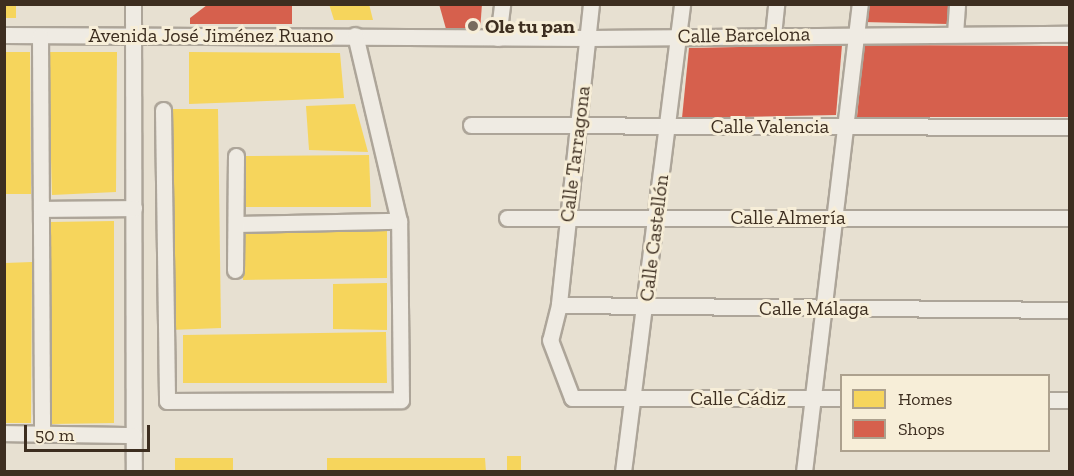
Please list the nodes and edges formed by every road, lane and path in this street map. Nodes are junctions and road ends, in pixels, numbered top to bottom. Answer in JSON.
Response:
{"nodes":[{"id":1,"x":133,"y":4,"type":"edge"},
{"id":2,"x":502,"y":4,"type":"edge"},
{"id":3,"x":591,"y":4,"type":"edge"},
{"id":4,"x":682,"y":4,"type":"edge"},
{"id":5,"x":776,"y":4,"type":"edge"},
{"id":6,"x":860,"y":4,"type":"edge"},
{"id":7,"x":957,"y":4,"type":"edge"},
{"id":8,"x":133,"y":34,"type":"junction"},
{"id":9,"x":856,"y":34,"type":"junction"},
{"id":10,"x":955,"y":34,"type":"junction"},
{"id":11,"x":1070,"y":34,"type":"edge"},
{"id":12,"x":4,"y":35,"type":"edge"},
{"id":13,"x":355,"y":35,"type":"junction"},
{"id":14,"x":772,"y":35,"type":"junction"},
{"id":15,"x":40,"y":36,"type":"junction"},
{"id":16,"x":418,"y":36,"type":"joint"},
{"id":17,"x":677,"y":36,"type":"junction"},
{"id":18,"x":498,"y":38,"type":"junction"},
{"id":19,"x":588,"y":38,"type":"junction"},
{"id":20,"x":163,"y":110,"type":"dead end"},
{"id":21,"x":471,"y":125,"type":"dead end"},
{"id":22,"x":577,"y":127,"type":"junction"},
{"id":23,"x":668,"y":127,"type":"junction"},
{"id":24,"x":846,"y":127,"type":"junction"},
{"id":25,"x":1070,"y":127,"type":"edge"},
{"id":26,"x":236,"y":156,"type":"dead end"},
{"id":27,"x":134,"y":208,"type":"junction"},
{"id":28,"x":41,"y":209,"type":"junction"},
{"id":29,"x":657,"y":216,"type":"junction"},
{"id":30,"x":567,"y":217,"type":"junction"},
{"id":31,"x":507,"y":218,"type":"dead end"},
{"id":32,"x":837,"y":218,"type":"junction"},
{"id":33,"x":1070,"y":218,"type":"edge"},
{"id":34,"x":399,"y":221,"type":"junction"},
{"id":35,"x":236,"y":224,"type":"junction"},
{"id":36,"x":235,"y":270,"type":"dead end"},
{"id":37,"x":559,"y":305,"type":"junction"},
{"id":38,"x":646,"y":307,"type":"junction"},
{"id":39,"x":823,"y":308,"type":"junction"},
{"id":40,"x":1070,"y":310,"type":"edge"},
{"id":41,"x":634,"y":397,"type":"junction"},
{"id":42,"x":812,"y":398,"type":"junction"},
{"id":43,"x":840,"y":398,"type":"edge"},
{"id":44,"x":1050,"y":400,"type":"edge"},
{"id":45,"x":1070,"y":400,"type":"edge"},
{"id":46,"x":4,"y":433,"type":"edge"},
{"id":47,"x":42,"y":434,"type":"junction"},
{"id":48,"x":134,"y":435,"type":"junction"},
{"id":49,"x":134,"y":471,"type":"edge"},
{"id":50,"x":623,"y":471,"type":"edge"},
{"id":51,"x":804,"y":471,"type":"edge"}],
"edges":[{"from":1,"to":8,"type":"street"},
{"from":2,"to":18,"type":"street"},
{"from":3,"to":19,"type":"street","name":"Calle Tarragona"},
{"from":4,"to":17,"type":"street","name":"Calle Castellón"},
{"from":5,"to":14,"type":"street"},
{"from":6,"to":9,"type":"street"},
{"from":7,"to":10,"type":"street"},
{"from":8,"to":13,"type":"street","name":"Avenida José Jiménez Ruano"},
{"from":8,"to":15,"type":"street","name":"Avenida José Jiménez Ruano"},
{"from":8,"to":27,"type":"street"},
{"from":9,"to":10,"type":"street","name":"Calle Barcelona"},
{"from":9,"to":14,"type":"street","name":"Calle Barcelona"},
{"from":9,"to":24,"type":"street"},
{"from":10,"to":11,"type":"street","name":"Calle Barcelona"},
{"from":12,"to":15,"type":"street","name":"Avenida José Jiménez Ruano"},
{"from":13,"to":16,"type":"street","name":"Avenida José Jiménez Ruano"},
{"from":13,"to":34,"type":"street"},
{"from":14,"to":17,"type":"street","name":"Calle Barcelona"},
{"from":15,"to":28,"type":"street"},
{"from":16,"to":18,"type":"street","name":"Calle Barcelona"},
{"from":17,"to":19,"type":"street","name":"Calle Barcelona"},
{"from":17,"to":23,"type":"street","name":"Calle Castellón"},
{"from":18,"to":19,"type":"street","name":"Calle Barcelona"},
{"from":19,"to":22,"type":"street","name":"Calle Tarragona"},
{"from":20,"to":34,"type":"street"},
{"from":21,"to":22,"type":"street","name":"Calle Valencia"},
{"from":22,"to":23,"type":"street","name":"Calle Valencia"},
{"from":22,"to":30,"type":"street","name":"Calle Tarragona"},
{"from":23,"to":24,"type":"street","name":"Calle Valencia"},
{"from":23,"to":29,"type":"street","name":"Calle Castellón"},
{"from":24,"to":25,"type":"street","name":"Calle Valencia"},
{"from":24,"to":32,"type":"street"},
{"from":26,"to":35,"type":"street"},
{"from":27,"to":28,"type":"street"},
{"from":27,"to":48,"type":"street"},
{"from":28,"to":47,"type":"street"},
{"from":29,"to":30,"type":"street","name":"Calle Almería"},
{"from":29,"to":32,"type":"street","name":"Calle Almería"},
{"from":29,"to":38,"type":"street","name":"Calle Castellón"},
{"from":30,"to":31,"type":"street","name":"Calle Almería"},
{"from":30,"to":37,"type":"street","name":"Calle Tarragona"},
{"from":32,"to":33,"type":"street","name":"Calle Almería"},
{"from":32,"to":39,"type":"street"},
{"from":34,"to":35,"type":"street"},
{"from":35,"to":36,"type":"street"},
{"from":37,"to":38,"type":"street","name":"Calle Málaga"},
{"from":37,"to":41,"type":"street","name":"Calle Tarragona"},
{"from":38,"to":39,"type":"street","name":"Calle Málaga"},
{"from":38,"to":41,"type":"street","name":"Calle Castellón"},
{"from":39,"to":40,"type":"street","name":"Calle Málaga"},
{"from":39,"to":42,"type":"street"},
{"from":41,"to":42,"type":"street","name":"Calle Cádiz"},
{"from":41,"to":50,"type":"street","name":"Calle Castellón"},
{"from":42,"to":43,"type":"street","name":"Calle Cádiz"},
{"from":42,"to":51,"type":"street"},
{"from":44,"to":45,"type":"street"},
{"from":46,"to":47,"type":"street"},
{"from":47,"to":48,"type":"street"},
{"from":48,"to":49,"type":"street"}]}
